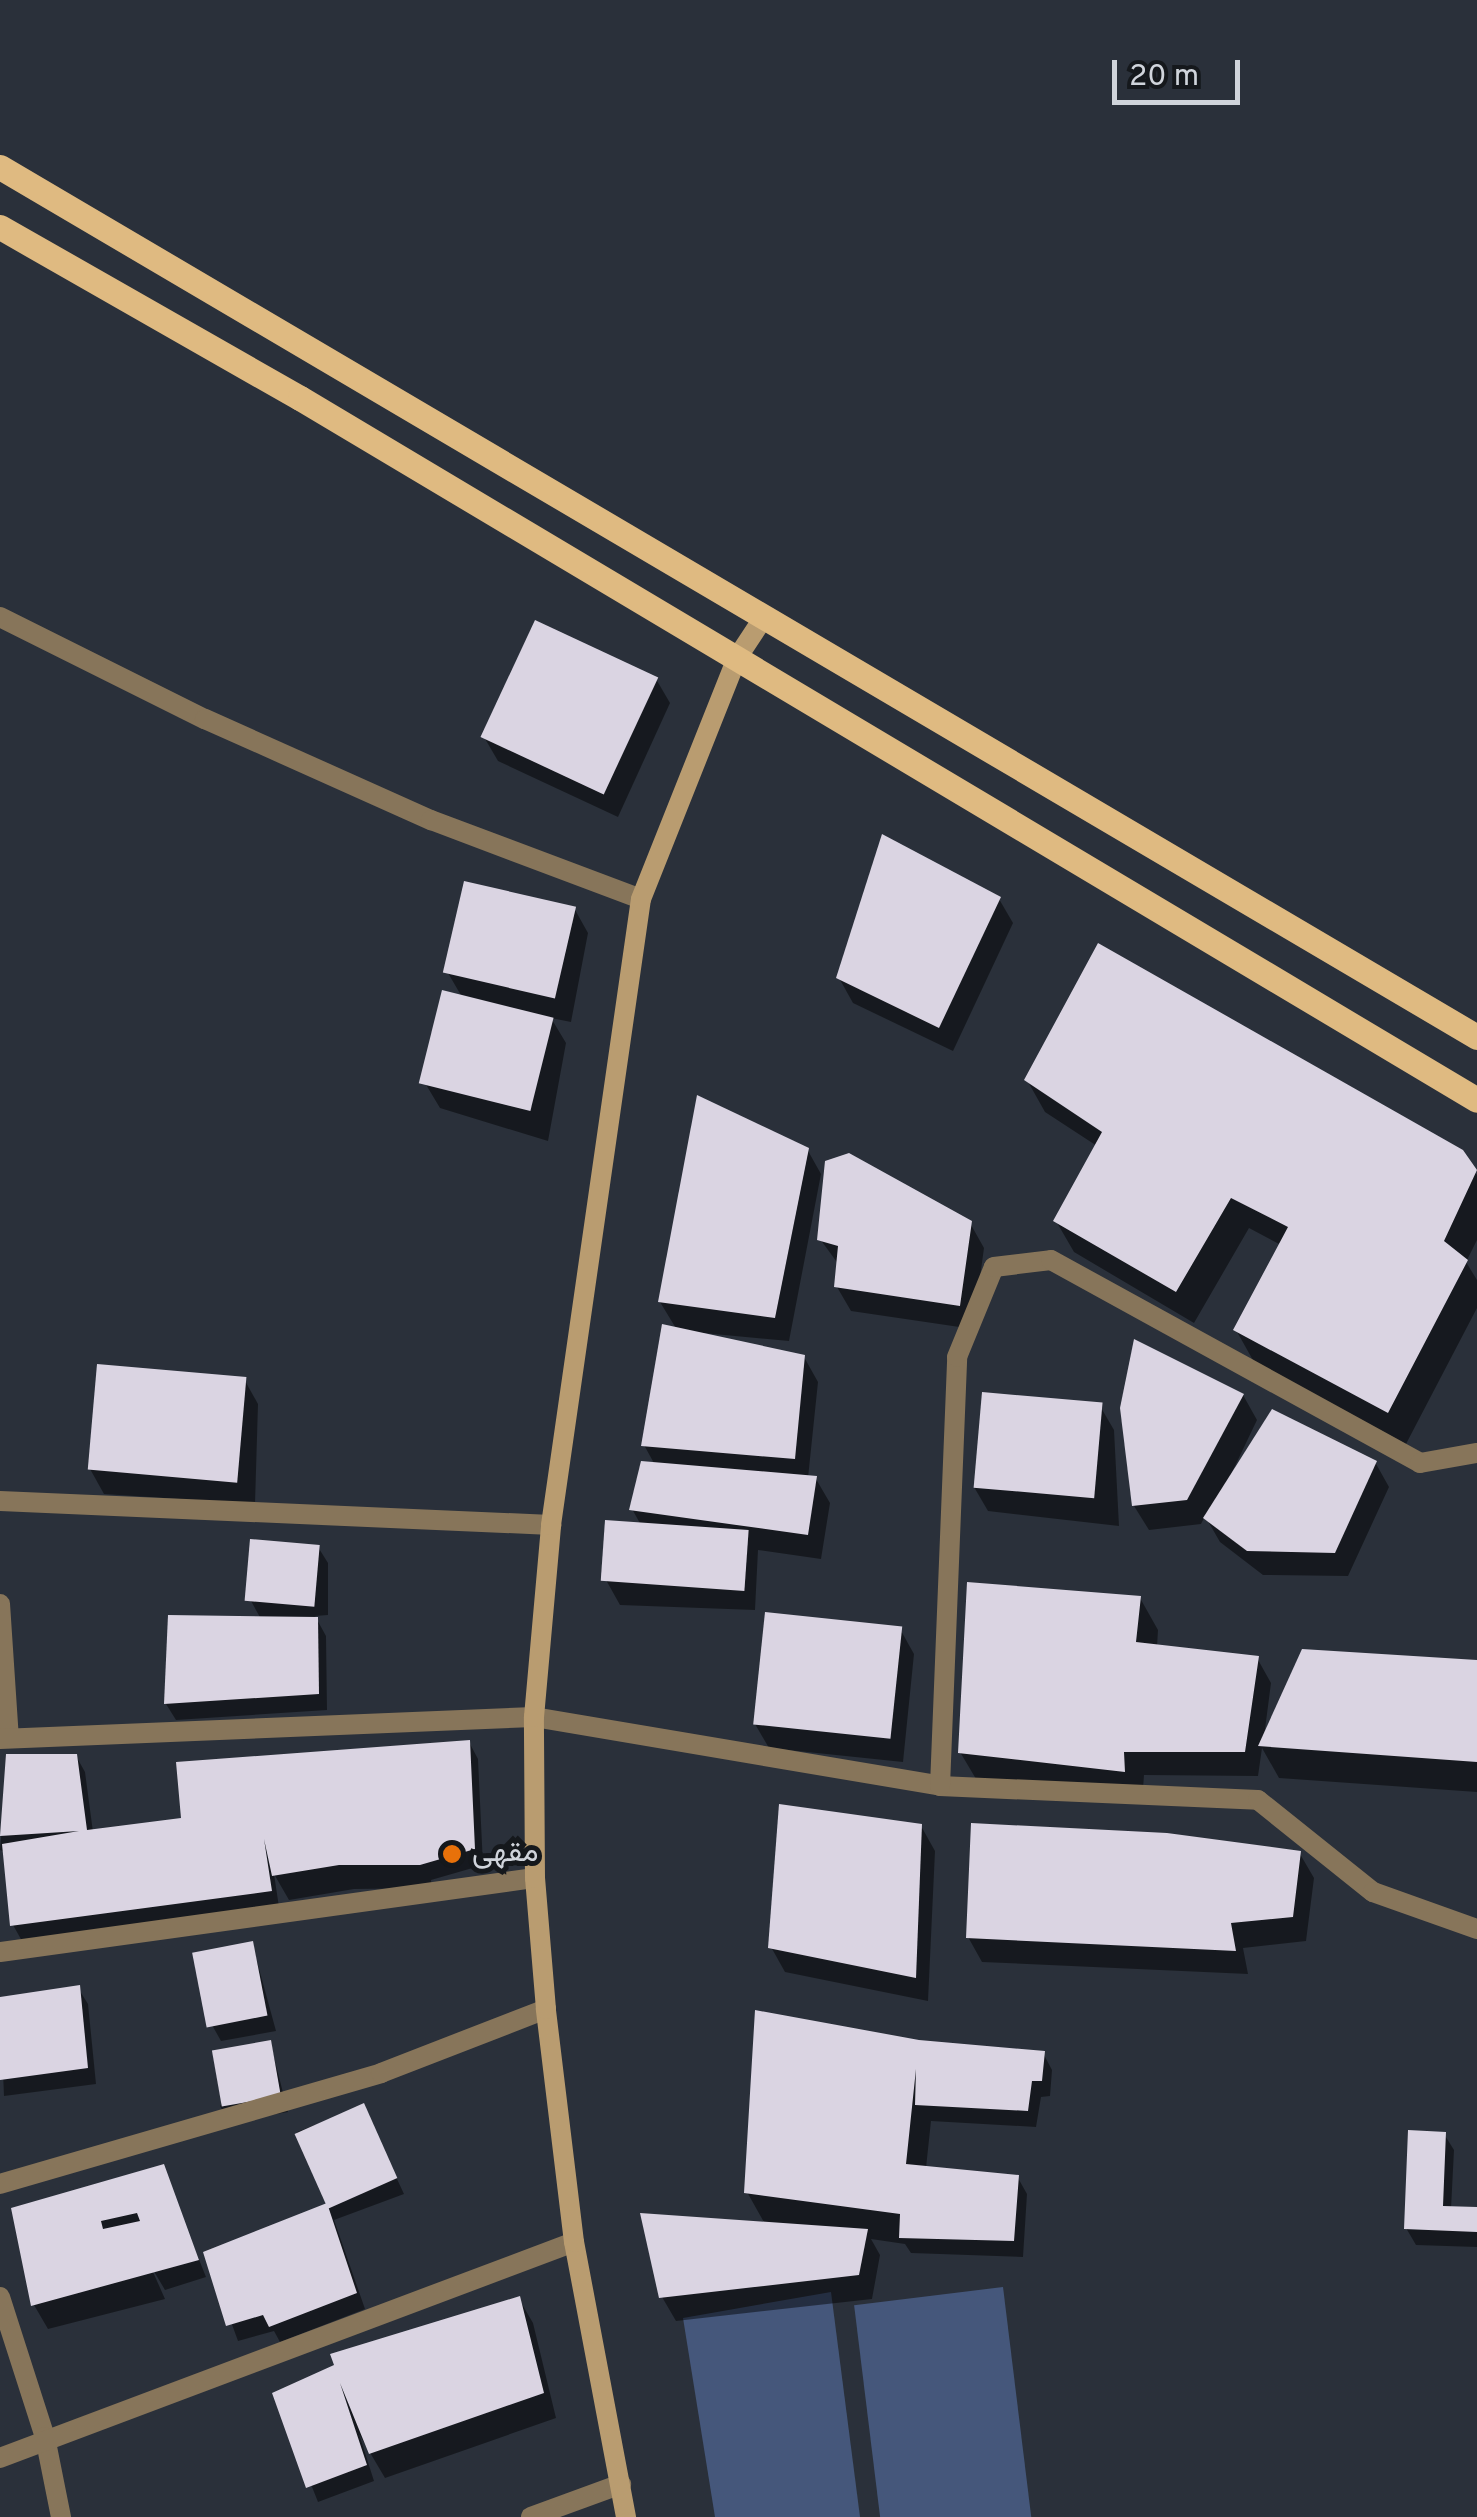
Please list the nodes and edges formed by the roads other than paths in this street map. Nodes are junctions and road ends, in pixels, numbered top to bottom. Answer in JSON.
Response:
{"nodes":[{"id":1,"x":0,"y":166,"type":"edge"},
{"id":2,"x":0,"y":227,"type":"edge"},
{"id":3,"x":0,"y":617,"type":"edge"},
{"id":4,"x":764,"y":617,"type":"junction"},
{"id":5,"x":737,"y":658,"type":"junction"},
{"id":6,"x":642,"y":899,"type":"junction"},
{"id":7,"x":1477,"y":1037,"type":"edge"},
{"id":8,"x":1477,"y":1100,"type":"edge"},
{"id":9,"x":1477,"y":1453,"type":"edge"},
{"id":10,"x":0,"y":1501,"type":"edge"},
{"id":11,"x":551,"y":1525,"type":"junction"},
{"id":12,"x":0,"y":1604,"type":"edge"},
{"id":13,"x":534,"y":1717,"type":"junction"},
{"id":14,"x":4,"y":1739,"type":"edge"},
{"id":15,"x":940,"y":1786,"type":"junction"},
{"id":16,"x":535,"y":1878,"type":"junction"},
{"id":17,"x":1477,"y":1929,"type":"edge"},
{"id":18,"x":0,"y":1952,"type":"edge"},
{"id":19,"x":546,"y":2008,"type":"junction"},
{"id":20,"x":0,"y":2184,"type":"edge"},
{"id":21,"x":574,"y":2242,"type":"junction"},
{"id":22,"x":0,"y":2297,"type":"edge"},
{"id":23,"x":45,"y":2438,"type":"junction"},
{"id":24,"x":0,"y":2458,"type":"edge"},
{"id":25,"x":621,"y":2484,"type":"junction"},
{"id":26,"x":61,"y":2517,"type":"edge"},
{"id":27,"x":532,"y":2517,"type":"edge"},
{"id":28,"x":626,"y":2517,"type":"edge"}],
"edges":[{"from":1,"to":4,"type":"main road"},
{"from":2,"to":5,"type":"main road"},
{"from":3,"to":6,"type":"street"},
{"from":4,"to":5,"type":"main road"},
{"from":4,"to":7,"type":"main road"},
{"from":5,"to":6,"type":"main road"},
{"from":5,"to":8,"type":"main road"},
{"from":6,"to":11,"type":"main road"},
{"from":9,"to":15,"type":"street"},
{"from":10,"to":11,"type":"street"},
{"from":11,"to":13,"type":"main road"},
{"from":12,"to":14,"type":"street"},
{"from":13,"to":14,"type":"street"},
{"from":13,"to":15,"type":"street"},
{"from":13,"to":16,"type":"main road"},
{"from":15,"to":17,"type":"street"},
{"from":16,"to":18,"type":"street"},
{"from":16,"to":19,"type":"main road"},
{"from":19,"to":20,"type":"street"},
{"from":19,"to":21,"type":"main road"},
{"from":21,"to":23,"type":"street"},
{"from":21,"to":25,"type":"main road"},
{"from":22,"to":23,"type":"street"},
{"from":23,"to":24,"type":"street"},
{"from":23,"to":26,"type":"street"},
{"from":25,"to":27,"type":"street"},
{"from":25,"to":28,"type":"main road"}]}
